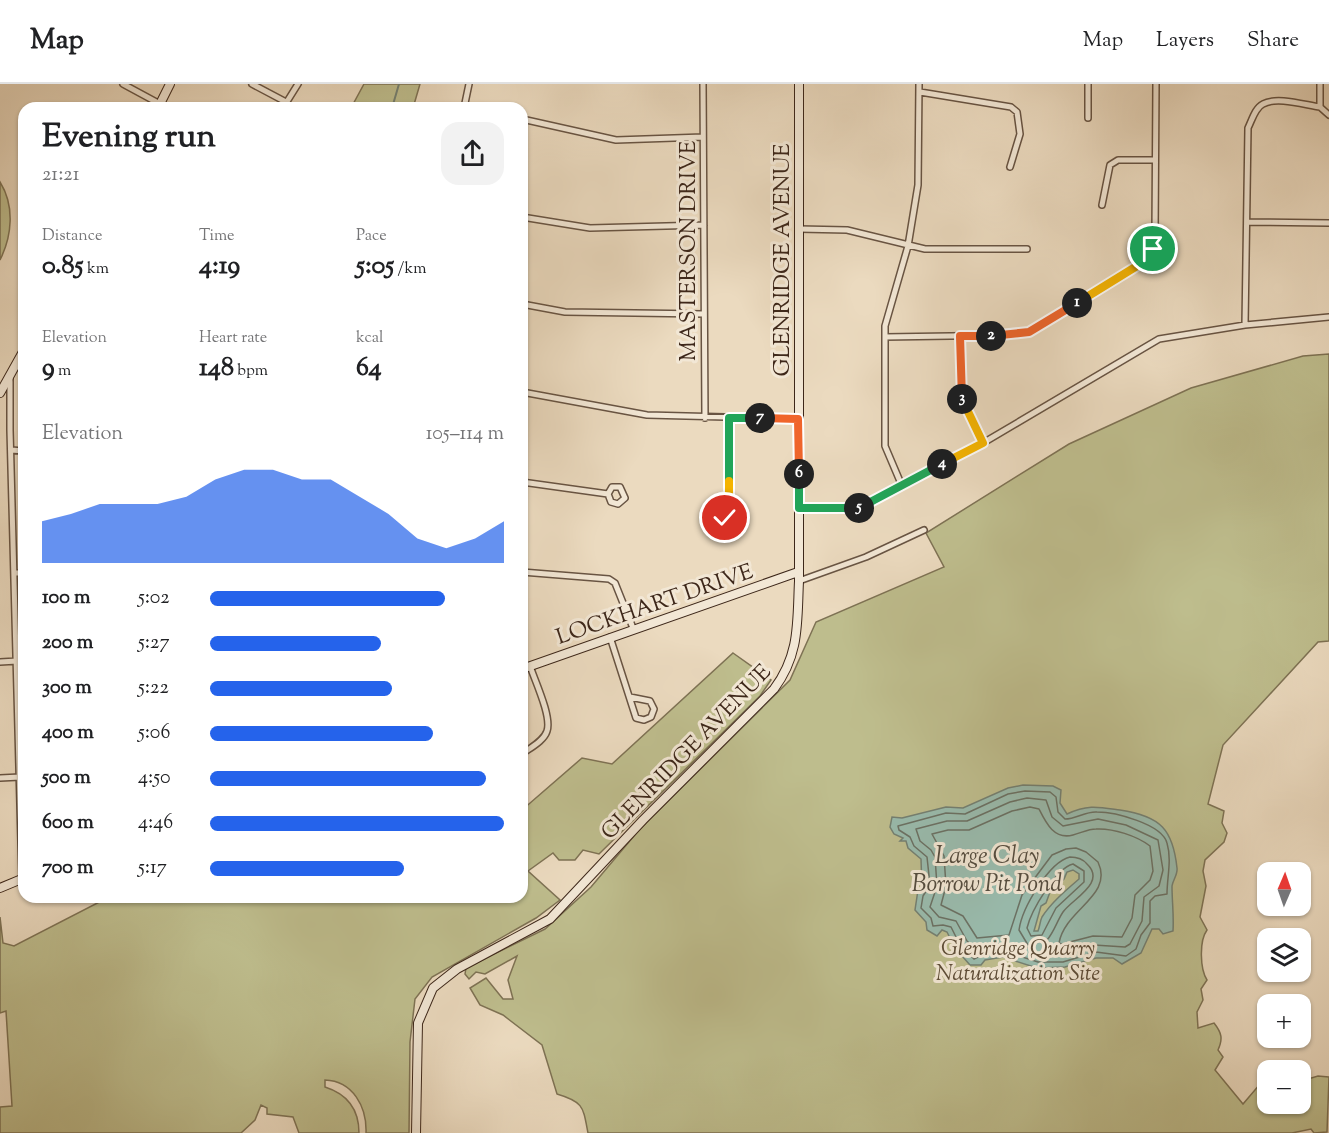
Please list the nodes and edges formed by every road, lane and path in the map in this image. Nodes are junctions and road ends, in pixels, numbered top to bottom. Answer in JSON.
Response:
{"nodes":[{"id":1,"x":123,"y":84,"type":"edge"},
{"id":2,"x":170,"y":84,"type":"edge"},
{"id":3,"x":252,"y":84,"type":"edge"},
{"id":4,"x":298,"y":84,"type":"edge"},
{"id":5,"x":469,"y":84,"type":"edge"},
{"id":6,"x":703,"y":84,"type":"edge"},
{"id":7,"x":799,"y":84,"type":"edge"},
{"id":8,"x":919,"y":84,"type":"edge"},
{"id":9,"x":1088,"y":84,"type":"edge"},
{"id":10,"x":1156,"y":84,"type":"edge"},
{"id":11,"x":1320,"y":84,"type":"edge"},
{"id":12,"x":920,"y":92,"type":"junction"},
{"id":13,"x":152,"y":102,"type":"edge"},
{"id":14,"x":161,"y":102,"type":"edge"},
{"id":15,"x":279,"y":102,"type":"edge"},
{"id":16,"x":286,"y":102,"type":"edge"},
{"id":17,"x":465,"y":102,"type":"edge"},
{"id":18,"x":1320,"y":107,"type":"junction"},
{"id":19,"x":1329,"y":115,"type":"edge"},
{"id":20,"x":1088,"y":118,"type":"dead end"},
{"id":21,"x":528,"y":120,"type":"edge"},
{"id":22,"x":703,"y":137,"type":"junction"},
{"id":23,"x":1155,"y":160,"type":"junction"},
{"id":24,"x":1011,"y":167,"type":"dead end"},
{"id":25,"x":1102,"y":205,"type":"dead end"},
{"id":26,"x":528,"y":218,"type":"edge"},
{"id":27,"x":1247,"y":222,"type":"junction"},
{"id":28,"x":1329,"y":223,"type":"edge"},
{"id":29,"x":704,"y":225,"type":"junction"},
{"id":30,"x":799,"y":229,"type":"junction"},
{"id":31,"x":908,"y":246,"type":"junction"},
{"id":32,"x":1027,"y":249,"type":"dead end"},
{"id":33,"x":528,"y":305,"type":"edge"},
{"id":34,"x":705,"y":314,"type":"junction"},
{"id":35,"x":1329,"y":317,"type":"edge"},
{"id":36,"x":1245,"y":325,"type":"junction"},
{"id":37,"x":960,"y":336,"type":"junction"},
{"id":38,"x":885,"y":337,"type":"junction"},
{"id":39,"x":18,"y":360,"type":"edge"},
{"id":40,"x":10,"y":374,"type":"junction"},
{"id":41,"x":0,"y":393,"type":"edge"},
{"id":42,"x":528,"y":393,"type":"edge"},
{"id":43,"x":705,"y":418,"type":"junction"},
{"id":44,"x":729,"y":418,"type":"junction"},
{"id":45,"x":798,"y":419,"type":"junction"},
{"id":46,"x":0,"y":430,"type":"edge"},
{"id":47,"x":10,"y":430,"type":"junction"},
{"id":48,"x":983,"y":443,"type":"junction"},
{"id":49,"x":11,"y":450,"type":"junction"},
{"id":50,"x":18,"y":451,"type":"edge"},
{"id":51,"x":528,"y":483,"type":"edge"},
{"id":52,"x":902,"y":486,"type":"junction"},
{"id":53,"x":608,"y":494,"type":"dead end"},
{"id":54,"x":729,"y":496,"type":"junction"},
{"id":55,"x":799,"y":508,"type":"junction"},
{"id":56,"x":924,"y":530,"type":"dead end"},
{"id":57,"x":528,"y":572,"type":"edge"},
{"id":58,"x":798,"y":572,"type":"junction"},
{"id":59,"x":15,"y":573,"type":"joint"},
{"id":60,"x":799,"y":581,"type":"junction"},
{"id":61,"x":633,"y":628,"type":"junction"},
{"id":62,"x":610,"y":638,"type":"junction"},
{"id":63,"x":0,"y":662,"type":"edge"},
{"id":64,"x":17,"y":662,"type":"junction"},
{"id":65,"x":528,"y":666,"type":"edge"},
{"id":66,"x":18,"y":670,"type":"edge"},
{"id":67,"x":528,"y":672,"type":"edge"},
{"id":68,"x":630,"y":697,"type":"junction"},
{"id":69,"x":528,"y":750,"type":"edge"},
{"id":70,"x":18,"y":777,"type":"edge"},
{"id":71,"x":0,"y":778,"type":"edge"},
{"id":72,"x":18,"y":880,"type":"edge"},
{"id":73,"x":0,"y":888,"type":"edge"},
{"id":74,"x":416,"y":1133,"type":"edge"}],
"edges":[{"from":1,"to":13,"type":"street"},
{"from":2,"to":14,"type":"main road"},
{"from":3,"to":15,"type":"street"},
{"from":4,"to":16,"type":"street"},
{"from":5,"to":17,"type":"street"},
{"from":6,"to":22,"type":"street","name":"MASTERSON DRIVE"},
{"from":7,"to":30,"type":"main road","name":"GLENRIDGE AVENUE"},
{"from":8,"to":12,"type":"street"},
{"from":9,"to":20,"type":"street"},
{"from":10,"to":23,"type":"street"},
{"from":11,"to":18,"type":"street"},
{"from":12,"to":24,"type":"street"},
{"from":12,"to":31,"type":"street"},
{"from":18,"to":19,"type":"street"},
{"from":18,"to":27,"type":"street"},
{"from":21,"to":22,"type":"street"},
{"from":22,"to":29,"type":"street","name":"MASTERSON DRIVE"},
{"from":23,"to":25,"type":"street"},
{"from":23,"to":37,"type":"street"},
{"from":26,"to":29,"type":"street"},
{"from":27,"to":28,"type":"street"},
{"from":27,"to":36,"type":"street"},
{"from":29,"to":34,"type":"street","name":"MASTERSON DRIVE"},
{"from":30,"to":31,"type":"street"},
{"from":30,"to":45,"type":"main road","name":"GLENRIDGE AVENUE"},
{"from":31,"to":32,"type":"street"},
{"from":31,"to":38,"type":"street"},
{"from":33,"to":34,"type":"street"},
{"from":34,"to":43,"type":"street","name":"MASTERSON DRIVE"},
{"from":35,"to":36,"type":"street"},
{"from":36,"to":48,"type":"street"},
{"from":37,"to":38,"type":"street"},
{"from":37,"to":48,"type":"street"},
{"from":38,"to":52,"type":"street"},
{"from":39,"to":40,"type":"main road"},
{"from":40,"to":41,"type":"main road"},
{"from":40,"to":47,"type":"street"},
{"from":42,"to":43,"type":"street"},
{"from":43,"to":44,"type":"street"},
{"from":44,"to":45,"type":"street"},
{"from":44,"to":54,"type":"street"},
{"from":45,"to":55,"type":"main road","name":"GLENRIDGE AVENUE"},
{"from":46,"to":47,"type":"street"},
{"from":47,"to":49,"type":"street"},
{"from":48,"to":52,"type":"street"},
{"from":49,"to":50,"type":"street"},
{"from":49,"to":59,"type":"street"},
{"from":51,"to":53,"type":"street"},
{"from":52,"to":55,"type":"street"},
{"from":54,"to":54,"type":"street"},
{"from":55,"to":58,"type":"main road","name":"GLENRIDGE AVENUE"},
{"from":56,"to":60,"type":"street"},
{"from":57,"to":61,"type":"street"},
{"from":58,"to":60,"type":"main road","name":"GLENRIDGE AVENUE"},
{"from":58,"to":61,"type":"main road","name":"LOCKHART DRIVE"},
{"from":59,"to":64,"type":"street"},
{"from":60,"to":74,"type":"main road","name":"GLENRIDGE AVENUE"},
{"from":61,"to":62,"type":"main road","name":"LOCKHART DRIVE"},
{"from":62,"to":65,"type":"main road","name":"LOCKHART DRIVE"},
{"from":62,"to":68,"type":"street"},
{"from":63,"to":64,"type":"street"},
{"from":64,"to":66,"type":"street"},
{"from":67,"to":69,"type":"street"},
{"from":68,"to":68,"type":"street"},
{"from":70,"to":71,"type":"street"},
{"from":72,"to":73,"type":"main road"}]}
